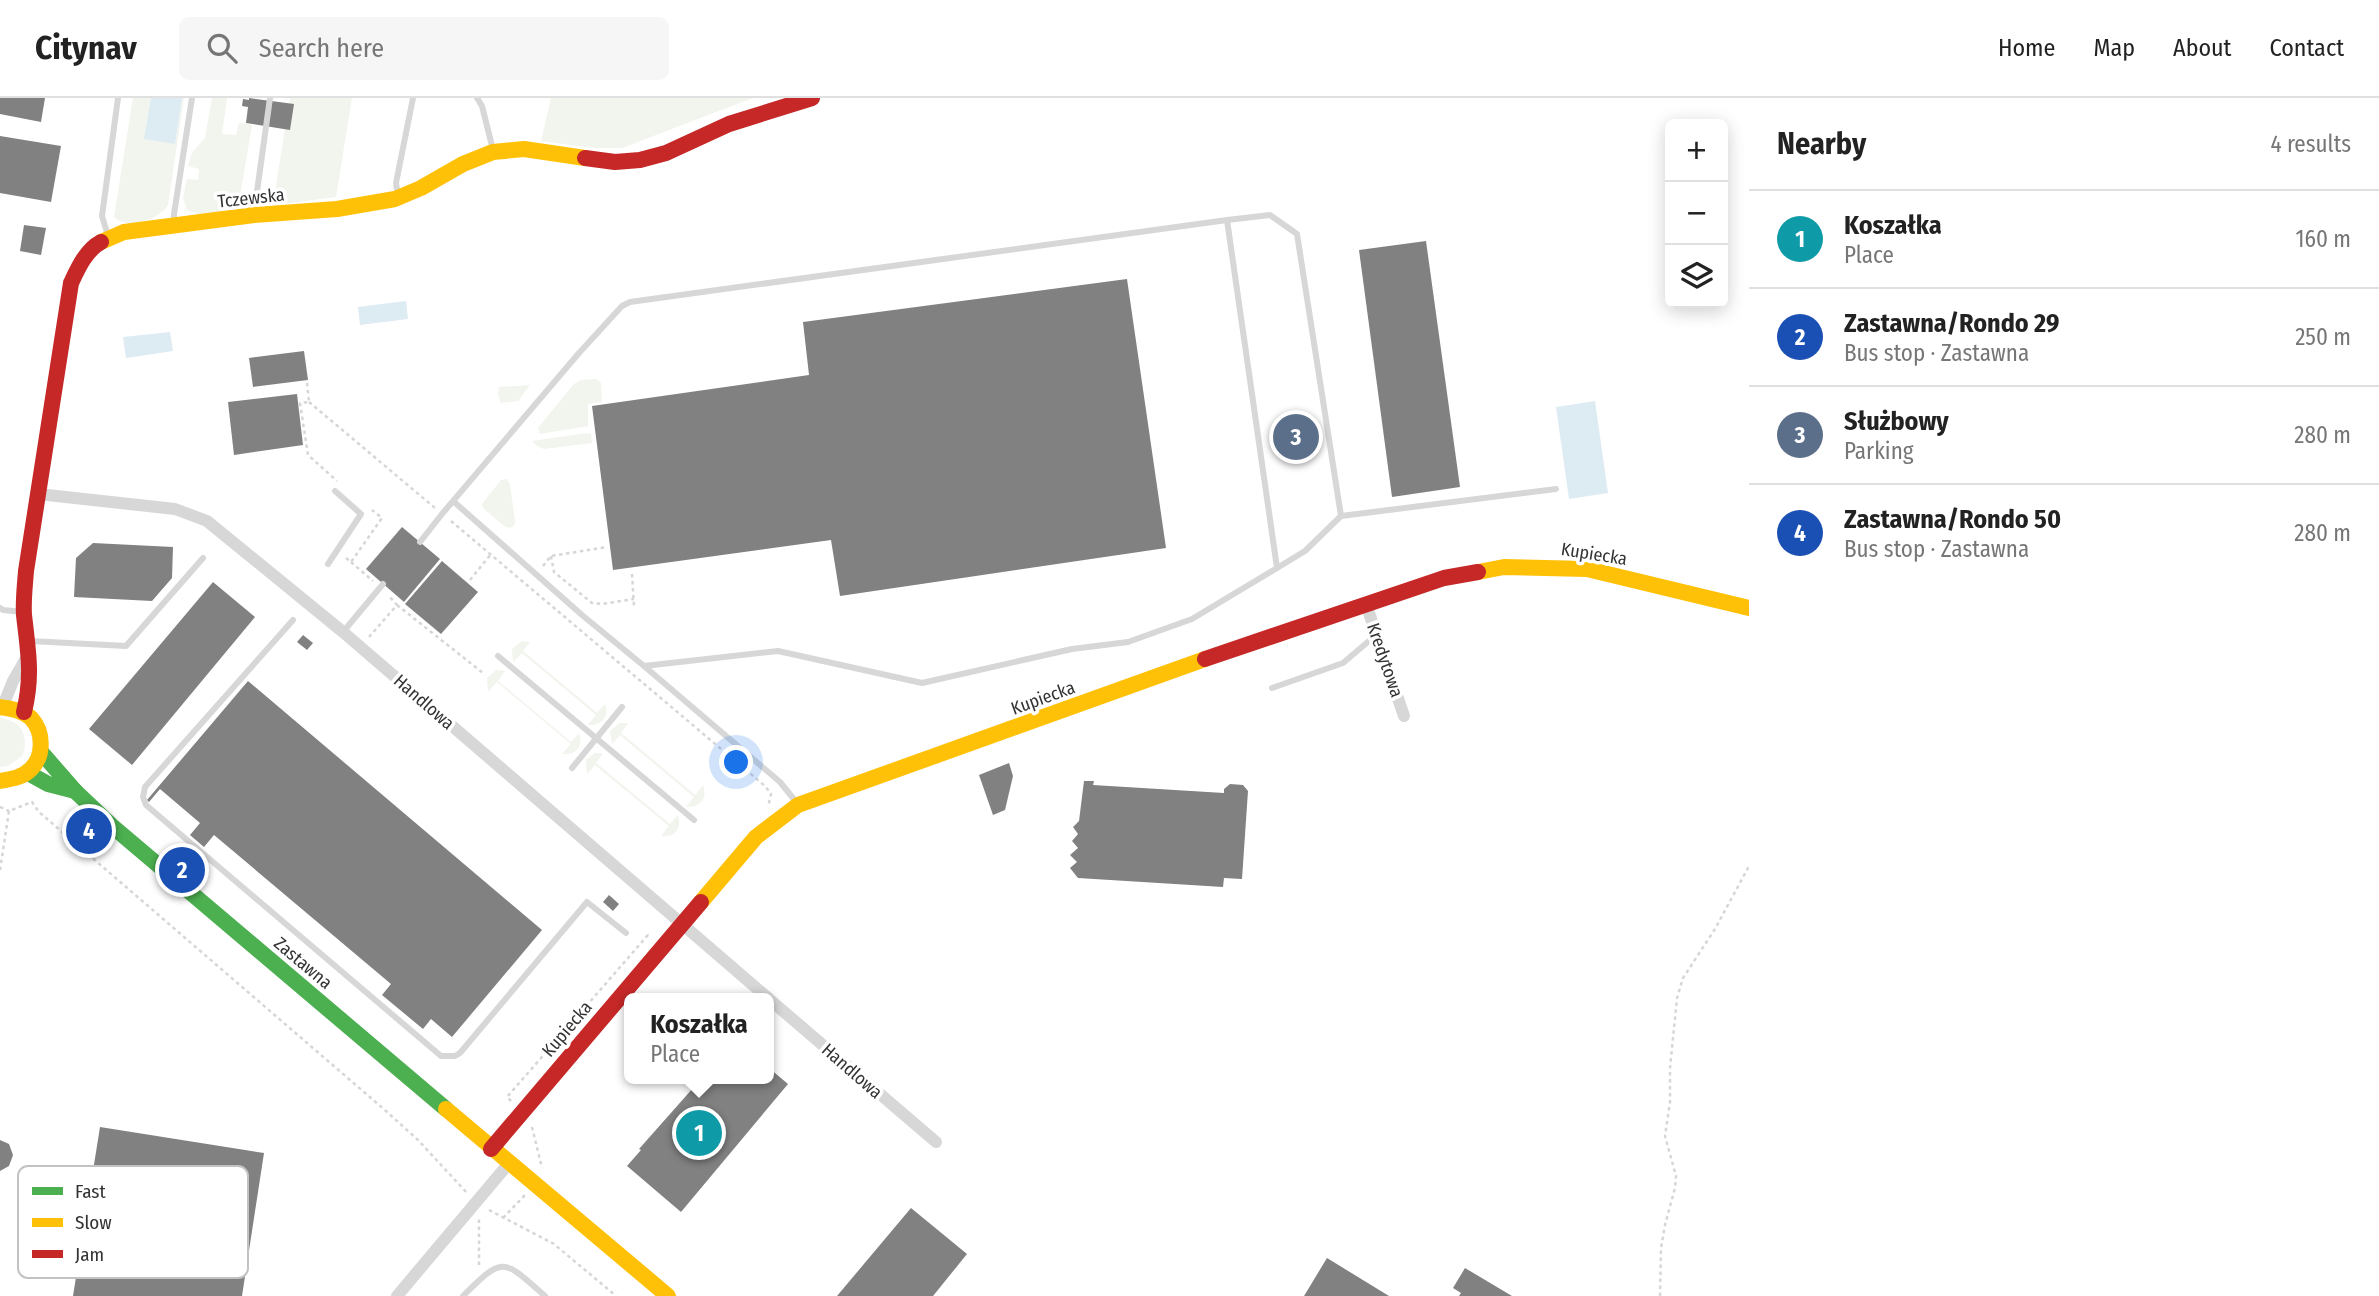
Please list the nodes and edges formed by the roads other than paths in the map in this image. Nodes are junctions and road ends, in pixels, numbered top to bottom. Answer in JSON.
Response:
{"nodes":[{"id":1,"x":118,"y":98,"type":"edge"},
{"id":2,"x":192,"y":98,"type":"edge"},
{"id":3,"x":270,"y":98,"type":"edge"},
{"id":4,"x":413,"y":98,"type":"edge"},
{"id":5,"x":477,"y":98,"type":"edge"},
{"id":6,"x":812,"y":98,"type":"edge"},
{"id":7,"x":493,"y":152,"type":"junction"},
{"id":8,"x":399,"y":198,"type":"junction"},
{"id":9,"x":254,"y":215,"type":"junction"},
{"id":10,"x":1227,"y":220,"type":"junction"},
{"id":11,"x":174,"y":226,"type":"junction"},
{"id":12,"x":109,"y":237,"type":"junction"},
{"id":13,"x":1556,"y":489,"type":"dead end"},
{"id":14,"x":335,"y":491,"type":"dead end"},
{"id":15,"x":38,"y":494,"type":"junction"},
{"id":16,"x":453,"y":501,"type":"junction"},
{"id":17,"x":1341,"y":516,"type":"junction"},
{"id":18,"x":420,"y":542,"type":"dead end"},
{"id":19,"x":203,"y":558,"type":"dead end"},
{"id":20,"x":328,"y":564,"type":"dead end"},
{"id":21,"x":1277,"y":568,"type":"junction"},
{"id":22,"x":383,"y":584,"type":"dead end"},
{"id":23,"x":1366,"y":604,"type":"junction"},
{"id":24,"x":0,"y":608,"type":"edge"},
{"id":25,"x":1749,"y":608,"type":"edge"},
{"id":26,"x":24,"y":611,"type":"junction"},
{"id":27,"x":293,"y":620,"type":"dead end"},
{"id":28,"x":343,"y":632,"type":"junction"},
{"id":29,"x":1376,"y":635,"type":"junction"},
{"id":30,"x":28,"y":648,"type":"junction"},
{"id":31,"x":498,"y":656,"type":"dead end"},
{"id":32,"x":644,"y":666,"type":"junction"},
{"id":33,"x":1272,"y":688,"type":"dead end"},
{"id":34,"x":1,"y":706,"type":"edge"},
{"id":35,"x":622,"y":707,"type":"dead end"},
{"id":36,"x":24,"y":712,"type":"junction"},
{"id":37,"x":1404,"y":716,"type":"dead end"},
{"id":38,"x":596,"y":740,"type":"junction"},
{"id":39,"x":41,"y":752,"type":"junction"},
{"id":40,"x":572,"y":768,"type":"dead end"},
{"id":41,"x":28,"y":773,"type":"junction"},
{"id":42,"x":0,"y":782,"type":"edge"},
{"id":43,"x":75,"y":791,"type":"junction"},
{"id":44,"x":798,"y":805,"type":"junction"},
{"id":45,"x":694,"y":820,"type":"dead end"},
{"id":46,"x":681,"y":924,"type":"junction"},
{"id":47,"x":626,"y":933,"type":"dead end"},
{"id":48,"x":761,"y":993,"type":"edge"},
{"id":49,"x":774,"y":1004,"type":"edge"},
{"id":50,"x":936,"y":1142,"type":"dead end"},
{"id":51,"x":491,"y":1149,"type":"junction"},
{"id":52,"x":509,"y":1163,"type":"junction"},
{"id":53,"x":397,"y":1296,"type":"edge"},
{"id":54,"x":463,"y":1296,"type":"edge"},
{"id":55,"x":545,"y":1296,"type":"edge"},
{"id":56,"x":667,"y":1296,"type":"edge"}],
"edges":[{"from":1,"to":12,"type":"lane"},
{"from":2,"to":11,"type":"lane"},
{"from":3,"to":9,"type":"lane"},
{"from":4,"to":8,"type":"lane"},
{"from":5,"to":7,"type":"lane"},
{"from":6,"to":7,"type":"street","name":"Tczewska"},
{"from":7,"to":8,"type":"street","name":"Tczewska"},
{"from":8,"to":9,"type":"street","name":"Tczewska"},
{"from":9,"to":11,"type":"street","name":"Tczewska"},
{"from":10,"to":16,"type":"lane"},
{"from":10,"to":17,"type":"lane"},
{"from":10,"to":21,"type":"lane"},
{"from":11,"to":12,"type":"street","name":"Tczewska"},
{"from":12,"to":15,"type":"street","name":"Tczewska"},
{"from":13,"to":17,"type":"lane"},
{"from":14,"to":20,"type":"lane"},
{"from":15,"to":26,"type":"street","name":"Tczewska"},
{"from":15,"to":28,"type":"street","name":"Handlowa"},
{"from":16,"to":18,"type":"lane"},
{"from":16,"to":32,"type":"lane"},
{"from":17,"to":21,"type":"lane"},
{"from":19,"to":30,"type":"lane"},
{"from":21,"to":32,"type":"lane"},
{"from":22,"to":28,"type":"lane"},
{"from":23,"to":25,"type":"street","name":"Kupiecka"},
{"from":23,"to":29,"type":"street","name":"Kredytowa"},
{"from":23,"to":44,"type":"street","name":"Kupiecka"},
{"from":24,"to":26,"type":"lane"},
{"from":26,"to":30,"type":"street","name":"Tczewska"},
{"from":27,"to":47,"type":"lane"},
{"from":28,"to":46,"type":"street","name":"Handlowa"},
{"from":29,"to":33,"type":"lane"},
{"from":29,"to":37,"type":"street","name":"Kredytowa"},
{"from":30,"to":34,"type":"street"},
{"from":30,"to":36,"type":"street","name":"Tczewska"},
{"from":31,"to":38,"type":"lane"},
{"from":32,"to":44,"type":"lane"},
{"from":34,"to":36,"type":"street"},
{"from":35,"to":38,"type":"lane"},
{"from":36,"to":39,"type":"street"},
{"from":38,"to":40,"type":"lane"},
{"from":38,"to":45,"type":"lane"},
{"from":39,"to":41,"type":"street"},
{"from":39,"to":43,"type":"street","name":"Zastawna"},
{"from":41,"to":42,"type":"street"},
{"from":41,"to":43,"type":"street","name":"Zastawna"},
{"from":43,"to":51,"type":"street","name":"Zastawna"},
{"from":44,"to":46,"type":"street","name":"Kupiecka"},
{"from":46,"to":48,"type":"street","name":"Handlowa"},
{"from":46,"to":51,"type":"street","name":"Kupiecka"},
{"from":49,"to":50,"type":"street","name":"Handlowa"},
{"from":51,"to":52,"type":"street","name":"Zastawna"},
{"from":52,"to":53,"type":"street"},
{"from":52,"to":56,"type":"street","name":"Zastawna"},
{"from":54,"to":55,"type":"lane"}]}
